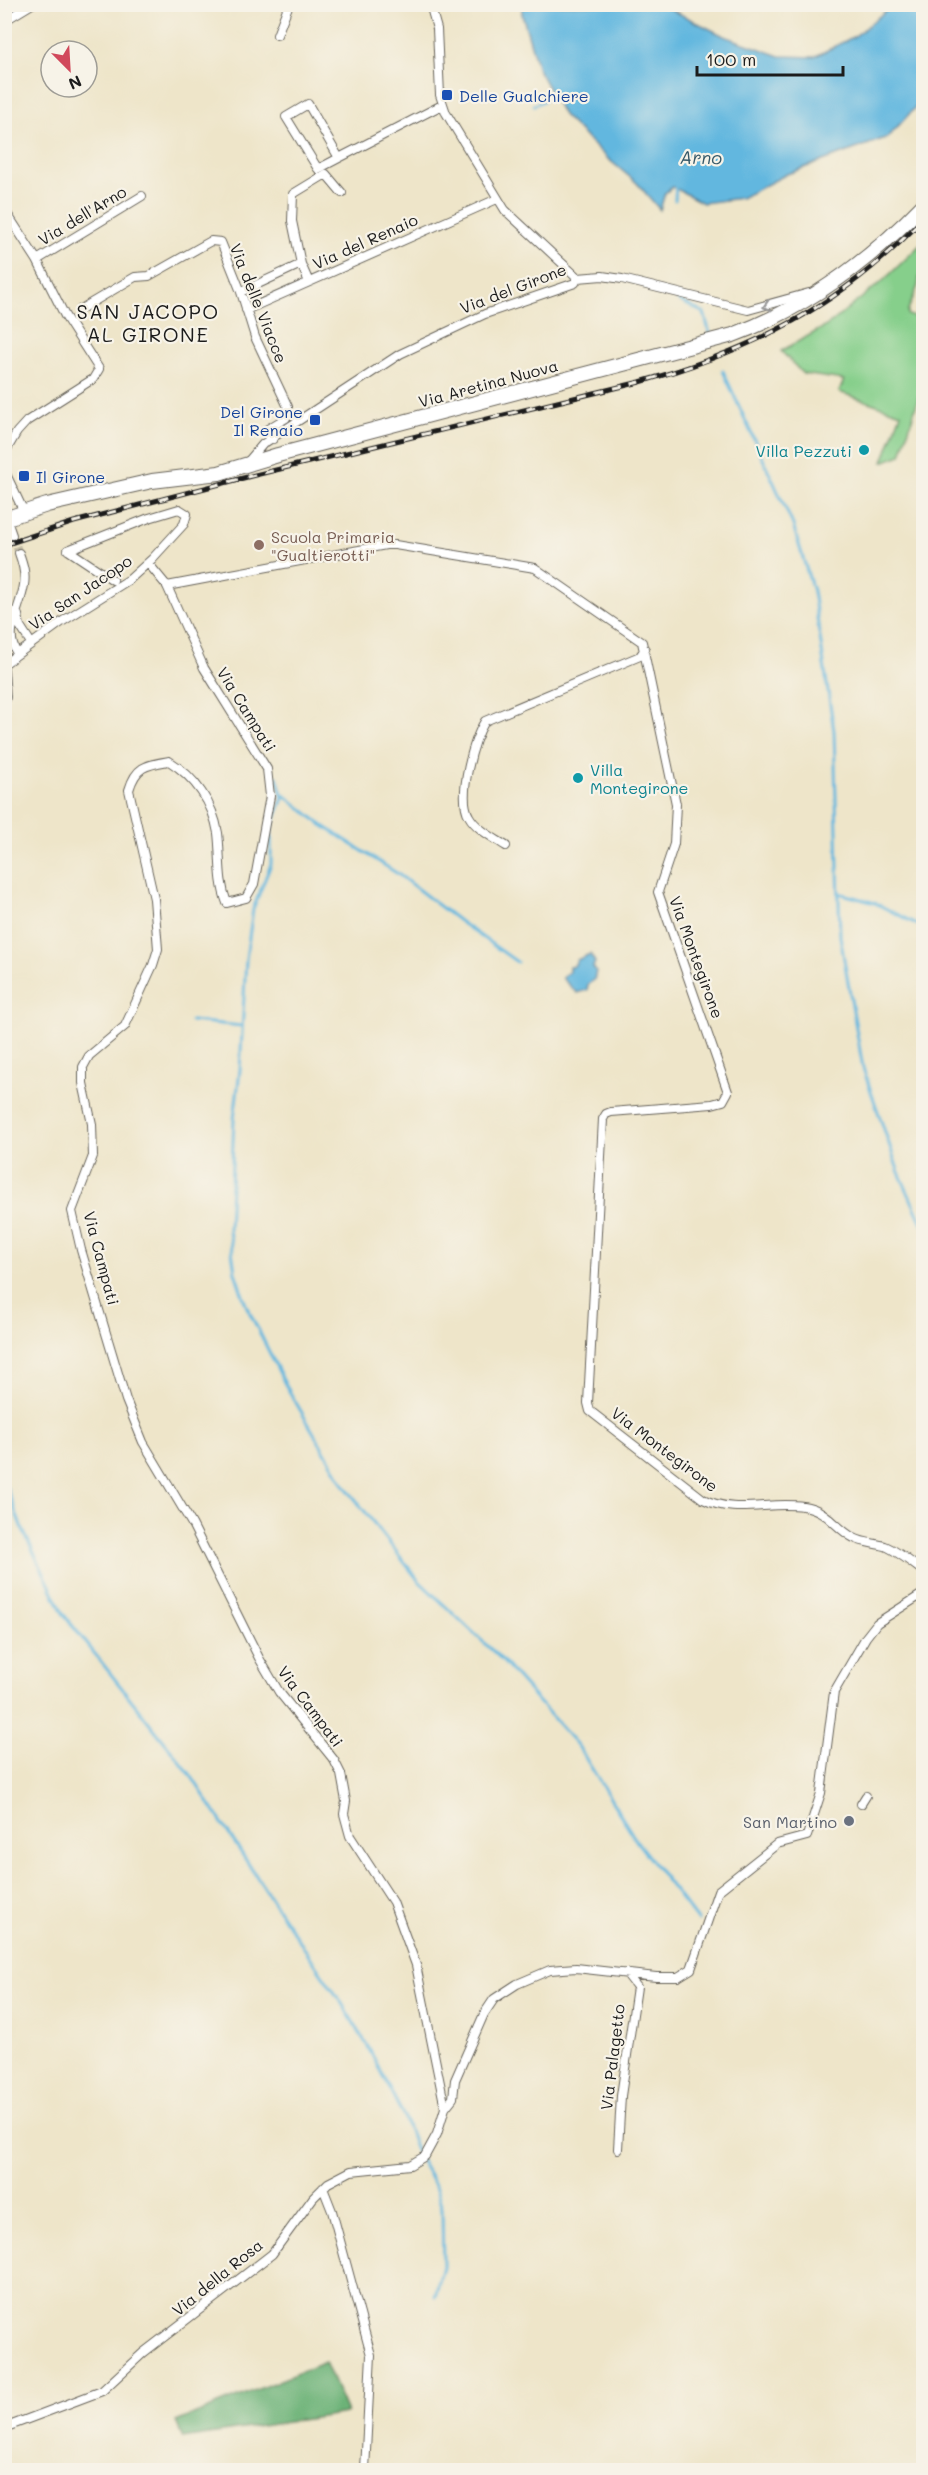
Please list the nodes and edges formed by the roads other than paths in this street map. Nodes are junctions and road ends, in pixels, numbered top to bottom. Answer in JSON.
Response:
{"nodes":[{"id":1,"x":32,"y":4,"type":"edge"},
{"id":2,"x":289,"y":4,"type":"edge"},
{"id":3,"x":430,"y":4,"type":"edge"},
{"id":4,"x":4,"y":21,"type":"edge"},
{"id":5,"x":277,"y":35,"type":"dead end"},
{"id":6,"x":442,"y":105,"type":"junction"},
{"id":7,"x":339,"y":158,"type":"junction"},
{"id":8,"x":342,"y":193,"type":"dead end"},
{"id":9,"x":142,"y":196,"type":"dead end"},
{"id":10,"x":498,"y":199,"type":"junction"},
{"id":11,"x":924,"y":204,"type":"edge"},
{"id":12,"x":4,"y":209,"type":"edge"},
{"id":13,"x":37,"y":260,"type":"junction"},
{"id":14,"x":301,"y":264,"type":"junction"},
{"id":15,"x":578,"y":278,"type":"junction"},
{"id":16,"x":309,"y":282,"type":"junction"},
{"id":17,"x":823,"y":288,"type":"junction"},
{"id":18,"x":241,"y":292,"type":"junction"},
{"id":19,"x":81,"y":309,"type":"dead end"},
{"id":20,"x":246,"y":310,"type":"junction"},
{"id":21,"x":273,"y":439,"type":"junction"},
{"id":22,"x":4,"y":454,"type":"edge"},
{"id":23,"x":278,"y":455,"type":"junction"},
{"id":24,"x":246,"y":464,"type":"junction"},
{"id":25,"x":4,"y":470,"type":"edge"},
{"id":26,"x":24,"y":512,"type":"junction"},
{"id":27,"x":5,"y":517,"type":"edge"},
{"id":28,"x":12,"y":535,"type":"tunnel mouth"},
{"id":29,"x":19,"y":553,"type":"tunnel mouth"},
{"id":30,"x":148,"y":563,"type":"junction"},
{"id":31,"x":113,"y":580,"type":"dead end"},
{"id":32,"x":166,"y":586,"type":"junction"},
{"id":33,"x":18,"y":612,"type":"junction"},
{"id":34,"x":32,"y":643,"type":"junction"},
{"id":35,"x":645,"y":649,"type":"junction"},
{"id":36,"x":17,"y":653,"type":"junction"},
{"id":37,"x":4,"y":664,"type":"edge"},
{"id":38,"x":4,"y":669,"type":"edge"},
{"id":39,"x":4,"y":707,"type":"edge"},
{"id":40,"x":506,"y":846,"type":"dead end"},
{"id":41,"x":924,"y":1572,"type":"edge"},
{"id":42,"x":924,"y":1593,"type":"edge"},
{"id":43,"x":866,"y":1796,"type":"dead end"},
{"id":44,"x":861,"y":1804,"type":"dead end"},
{"id":45,"x":792,"y":1833,"type":"dead end"},
{"id":46,"x":777,"y":1844,"type":"junction"},
{"id":47,"x":625,"y":1972,"type":"junction"},
{"id":48,"x":651,"y":1977,"type":"junction"},
{"id":49,"x":637,"y":1987,"type":"junction"},
{"id":50,"x":445,"y":2108,"type":"junction"},
{"id":51,"x":618,"y":2149,"type":"dead end"},
{"id":52,"x":323,"y":2188,"type":"junction"},
{"id":53,"x":4,"y":2428,"type":"edge"},
{"id":54,"x":365,"y":2470,"type":"edge"}],
"edges":[{"from":1,"to":4,"type":"street"},
{"from":2,"to":5,"type":"street"},
{"from":3,"to":6,"type":"street"},
{"from":6,"to":7,"type":"street"},
{"from":6,"to":10,"type":"street"},
{"from":7,"to":7,"type":"street"},
{"from":8,"to":14,"type":"street"},
{"from":9,"to":13,"type":"street","name":"Via dell'Arno"},
{"from":10,"to":15,"type":"street"},
{"from":10,"to":16,"type":"street","name":"Via del Renaio"},
{"from":11,"to":17,"type":"main road","name":"Via Aretina Nuova"},
{"from":12,"to":13,"type":"street","name":"Via dell'Arno"},
{"from":13,"to":22,"type":"street","name":"Via dell'Arno"},
{"from":14,"to":16,"type":"street"},
{"from":14,"to":18,"type":"street"},
{"from":17,"to":15,"type":"street","name":"Via del Girone","one_way":true},
{"from":15,"to":21,"type":"street","name":"Via del Girone"},
{"from":16,"to":20,"type":"street","name":"Via del Renaio"},
{"from":17,"to":23,"type":"main road","name":"Via Aretina Nuova"},
{"from":18,"to":19,"type":"street","name":"Via delle Viacce"},
{"from":18,"to":20,"type":"street","name":"Via delle Viacce"},
{"from":20,"to":21,"type":"street","name":"Via delle Viacce"},
{"from":21,"to":23,"type":"street"},
{"from":21,"to":24,"type":"street","name":"Via del Girone"},
{"from":23,"to":24,"type":"main road","name":"Via Aretina Nuova"},
{"from":24,"to":26,"type":"main road","name":"Via Aretina Nuova"},
{"from":25,"to":26,"type":"street"},
{"from":26,"to":27,"type":"main road","name":"Via Aretina Nuova"},
{"from":27,"to":28,"type":"street"},
{"from":29,"to":33,"type":"street"},
{"from":30,"to":31,"type":"street","name":"Via San Jacopo"},
{"from":30,"to":32,"type":"street","name":"Via Campati"},
{"from":30,"to":34,"type":"street","name":"Via San Jacopo"},
{"from":32,"to":35,"type":"street"},
{"from":32,"to":50,"type":"street","name":"Via Campati"},
{"from":33,"to":34,"type":"street"},
{"from":33,"to":36,"type":"street"},
{"from":34,"to":36,"type":"street","name":"Via San Jacopo"},
{"from":35,"to":40,"type":"street"},
{"from":35,"to":41,"type":"street","name":"Via Montegirone"},
{"from":36,"to":37,"type":"street","name":"Via San Jacopo"},
{"from":38,"to":39,"type":"street"},
{"from":42,"to":46,"type":"street"},
{"from":43,"to":44,"type":"street"},
{"from":45,"to":46,"type":"street","name":"Via della Rosa"},
{"from":46,"to":48,"type":"street","name":"Via della Rosa"},
{"from":47,"to":48,"type":"street","name":"Via della Rosa"},
{"from":47,"to":49,"type":"street","name":"Via Palagetto"},
{"from":47,"to":50,"type":"street","name":"Via della Rosa"},
{"from":48,"to":49,"type":"street"},
{"from":49,"to":51,"type":"street","name":"Via Palagetto"},
{"from":50,"to":52,"type":"street","name":"Via della Rosa"},
{"from":52,"to":53,"type":"street","name":"Via della Rosa"},
{"from":52,"to":54,"type":"street"}]}
